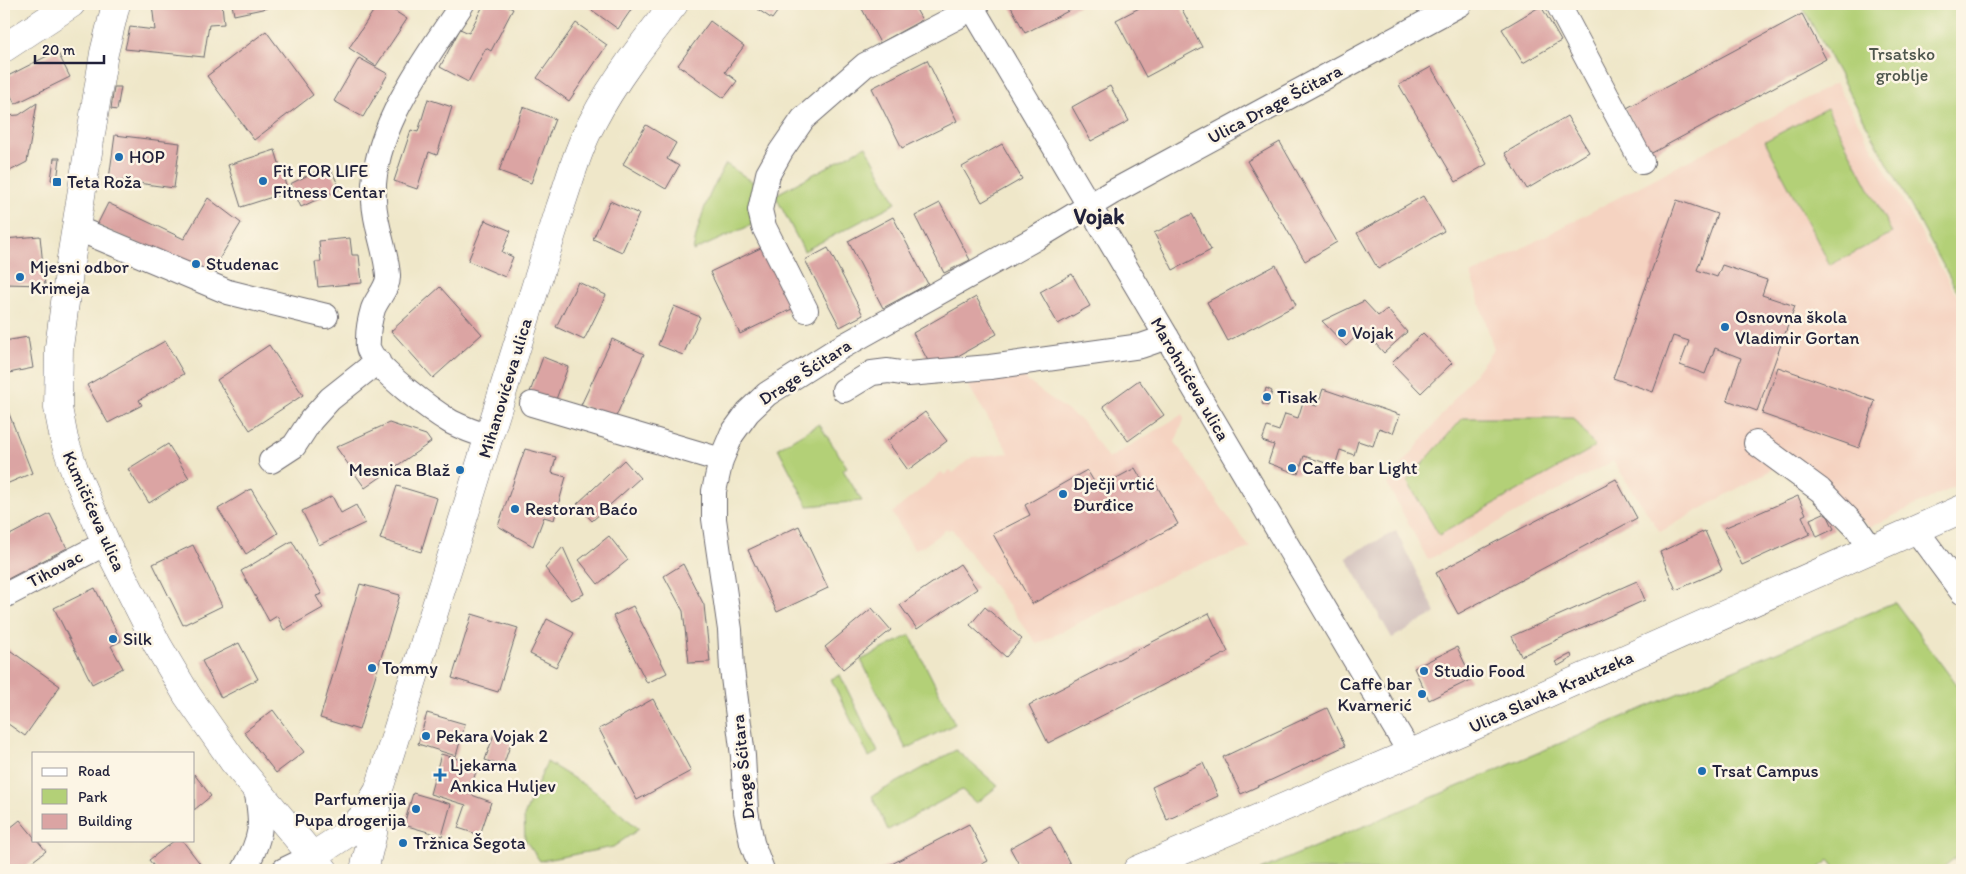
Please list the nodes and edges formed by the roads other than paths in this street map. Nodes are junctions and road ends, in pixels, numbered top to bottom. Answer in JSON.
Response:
{"nodes":[{"id":1,"x":71,"y":4,"type":"edge"},
{"id":2,"x":116,"y":4,"type":"edge"},
{"id":3,"x":462,"y":4,"type":"edge"},
{"id":4,"x":674,"y":4,"type":"edge"},
{"id":5,"x":1460,"y":4,"type":"edge"},
{"id":6,"x":1558,"y":4,"type":"edge"},
{"id":7,"x":973,"y":5,"type":"edge"},
{"id":8,"x":4,"y":48,"type":"edge"},
{"id":9,"x":1642,"y":162,"type":"dead end"},
{"id":10,"x":1090,"y":205,"type":"junction"},
{"id":11,"x":76,"y":228,"type":"junction"},
{"id":12,"x":806,"y":310,"type":"dead end"},
{"id":13,"x":326,"y":316,"type":"dead end"},
{"id":14,"x":1167,"y":337,"type":"junction"},
{"id":15,"x":378,"y":361,"type":"junction"},
{"id":16,"x":844,"y":390,"type":"dead end"},
{"id":17,"x":532,"y":404,"type":"dead end"},
{"id":18,"x":490,"y":437,"type":"junction"},
{"id":19,"x":1756,"y":443,"type":"dead end"},
{"id":20,"x":721,"y":460,"type":"junction"},
{"id":21,"x":270,"y":461,"type":"dead end"},
{"id":22,"x":1962,"y":509,"type":"edge"},
{"id":23,"x":1916,"y":530,"type":"junction"},
{"id":24,"x":106,"y":543,"type":"junction"},
{"id":25,"x":1872,"y":550,"type":"junction"},
{"id":26,"x":1962,"y":592,"type":"edge"},
{"id":27,"x":4,"y":596,"type":"edge"},
{"id":28,"x":1410,"y":753,"type":"junction"},
{"id":29,"x":256,"y":789,"type":"junction"},
{"id":30,"x":378,"y":792,"type":"junction"},
{"id":31,"x":319,"y":863,"type":"edge"},
{"id":32,"x":759,"y":863,"type":"edge"},
{"id":33,"x":244,"y":870,"type":"edge"},
{"id":34,"x":284,"y":870,"type":"edge"},
{"id":35,"x":364,"y":870,"type":"edge"},
{"id":36,"x":1137,"y":870,"type":"edge"}],
"edges":[{"from":1,"to":8,"type":"street"},
{"from":2,"to":11,"type":"street","name":"Kumičićeva ulica"},
{"from":3,"to":15,"type":"street"},
{"from":4,"to":18,"type":"street","name":"Mihanovićeva ulica"},
{"from":5,"to":10,"type":"street","name":"Ulica Drage Šćitara"},
{"from":6,"to":9,"type":"street"},
{"from":7,"to":10,"type":"street","name":"Marohnićeva ulica"},
{"from":7,"to":12,"type":"street"},
{"from":10,"to":14,"type":"street","name":"Marohnićeva ulica"},
{"from":10,"to":20,"type":"street","name":"Drage Šćitara"},
{"from":11,"to":13,"type":"street"},
{"from":11,"to":24,"type":"street","name":"Kumičićeva ulica"},
{"from":14,"to":16,"type":"street"},
{"from":14,"to":28,"type":"street","name":"Marohnićeva ulica"},
{"from":15,"to":18,"type":"street"},
{"from":15,"to":21,"type":"street"},
{"from":17,"to":20,"type":"street"},
{"from":18,"to":30,"type":"street","name":"Mihanovićeva ulica"},
{"from":19,"to":25,"type":"street"},
{"from":20,"to":32,"type":"street","name":"Drage Šćitara"},
{"from":22,"to":23,"type":"street","name":"Ulica Slavka Krautzeka"},
{"from":23,"to":25,"type":"street","name":"Ulica Slavka Krautzeka"},
{"from":23,"to":26,"type":"street"},
{"from":24,"to":27,"type":"street","name":"Tihovac"},
{"from":24,"to":29,"type":"street","name":"Kumičićeva ulica"},
{"from":25,"to":28,"type":"street","name":"Ulica Slavka Krautzeka"},
{"from":28,"to":36,"type":"street","name":"Ulica Slavka Krautzeka"},
{"from":29,"to":31,"type":"street","name":"Kumičićeva ulica"},
{"from":29,"to":33,"type":"street"},
{"from":30,"to":31,"type":"street","name":"Mihanovićeva ulica"},
{"from":30,"to":35,"type":"street","name":"Mihanovićeva ulica"},
{"from":31,"to":34,"type":"street"}]}
